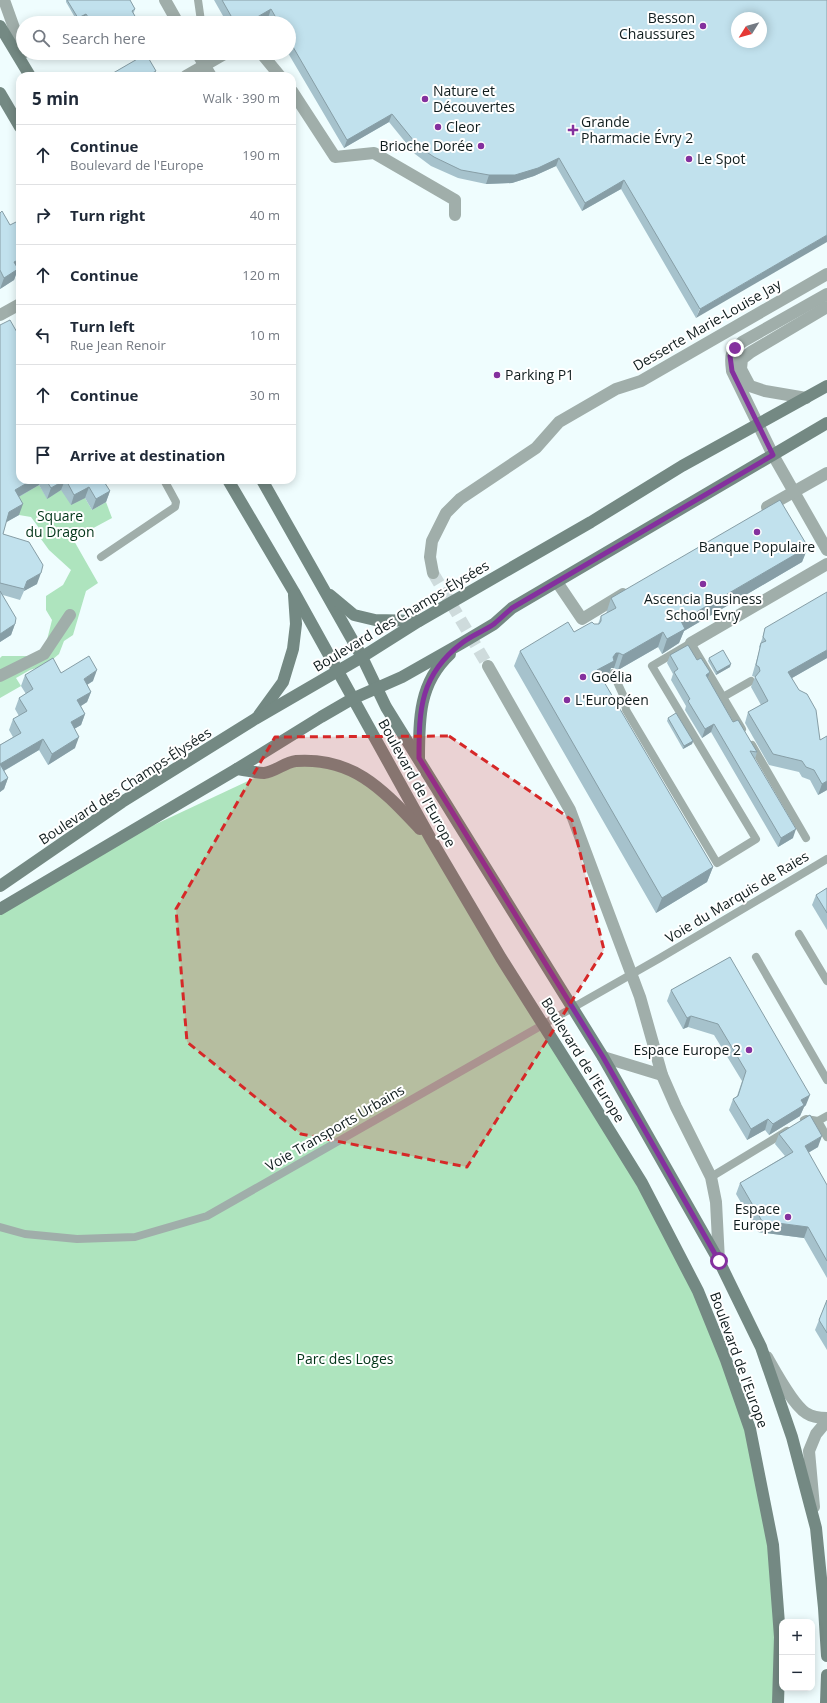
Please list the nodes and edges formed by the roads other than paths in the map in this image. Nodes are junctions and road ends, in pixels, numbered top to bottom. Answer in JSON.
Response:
{"nodes":[{"id":1,"x":4,"y":0,"type":"edge"},
{"id":2,"x":164,"y":0,"type":"edge"},
{"id":3,"x":198,"y":0,"type":"edge"},
{"id":4,"x":174,"y":16,"type":"edge"},
{"id":5,"x":200,"y":16,"type":"edge"},
{"id":6,"x":0,"y":26,"type":"edge"},
{"id":7,"x":16,"y":33,"type":"edge"},
{"id":8,"x":16,"y":52,"type":"edge"},
{"id":9,"x":21,"y":60,"type":"edge"},
{"id":10,"x":25,"y":60,"type":"edge"},
{"id":11,"x":201,"y":60,"type":"edge"},
{"id":12,"x":214,"y":60,"type":"edge"},
{"id":13,"x":267,"y":60,"type":"edge"},
{"id":14,"x":29,"y":72,"type":"edge"},
{"id":15,"x":30,"y":72,"type":"edge"},
{"id":16,"x":193,"y":72,"type":"edge"},
{"id":17,"x":209,"y":72,"type":"edge"},
{"id":18,"x":277,"y":72,"type":"edge"},
{"id":19,"x":0,"y":93,"type":"edge"},
{"id":20,"x":296,"y":97,"type":"edge"},
{"id":21,"x":16,"y":120,"type":"edge"},
{"id":22,"x":455,"y":215,"type":"dead end"},
{"id":23,"x":827,"y":274,"type":"edge"},
{"id":24,"x":827,"y":294,"type":"edge"},
{"id":25,"x":827,"y":307,"type":"edge"},
{"id":26,"x":827,"y":386,"type":"edge"},
{"id":27,"x":806,"y":398,"type":"junction"},
{"id":28,"x":827,"y":423,"type":"edge"},
{"id":29,"x":758,"y":424,"type":"junction"},
{"id":30,"x":773,"y":455,"type":"junction"},
{"id":31,"x":827,"y":473,"type":"edge"},
{"id":32,"x":166,"y":484,"type":"edge"},
{"id":33,"x":230,"y":484,"type":"edge"},
{"id":34,"x":264,"y":484,"type":"edge"},
{"id":35,"x":793,"y":492,"type":"junction"},
{"id":36,"x":755,"y":515,"type":"edge"},
{"id":37,"x":827,"y":550,"type":"edge"},
{"id":38,"x":101,"y":557,"type":"dead end"},
{"id":39,"x":827,"y":564,"type":"edge"},
{"id":40,"x":433,"y":573,"type":"tunnel mouth"},
{"id":41,"x":557,"y":582,"type":"junction"},
{"id":42,"x":632,"y":589,"type":"edge"},
{"id":43,"x":324,"y":590,"type":"junction"},
{"id":44,"x":294,"y":592,"type":"junction"},
{"id":45,"x":70,"y":615,"type":"dead end"},
{"id":46,"x":419,"y":621,"type":"junction"},
{"id":47,"x":462,"y":642,"type":"junction"},
{"id":48,"x":691,"y":643,"type":"junction"},
{"id":49,"x":362,"y":657,"type":"junction"},
{"id":50,"x":488,"y":666,"type":"tunnel mouth"},
{"id":51,"x":337,"y":672,"type":"junction"},
{"id":52,"x":613,"y":673,"type":"edge"},
{"id":53,"x":0,"y":676,"type":"edge"},
{"id":54,"x":751,"y":681,"type":"dead end"},
{"id":55,"x":377,"y":688,"type":"junction"},
{"id":56,"x":723,"y":696,"type":"junction"},
{"id":57,"x":352,"y":699,"type":"junction"},
{"id":58,"x":256,"y":719,"type":"junction"},
{"id":59,"x":419,"y":758,"type":"junction"},
{"id":60,"x":237,"y":769,"type":"junction"},
{"id":61,"x":806,"y":838,"type":"dead end"},
{"id":62,"x":432,"y":842,"type":"junction"},
{"id":63,"x":827,"y":859,"type":"edge"},
{"id":64,"x":0,"y":886,"type":"edge"},
{"id":65,"x":0,"y":909,"type":"edge"},
{"id":66,"x":799,"y":934,"type":"dead end"},
{"id":67,"x":756,"y":957,"type":"dead end"},
{"id":68,"x":660,"y":958,"type":"joint"},
{"id":69,"x":827,"y":981,"type":"edge"},
{"id":70,"x":603,"y":1057,"type":"junction"},
{"id":71,"x":662,"y":1074,"type":"junction"},
{"id":72,"x":827,"y":1080,"type":"edge"},
{"id":73,"x":827,"y":1116,"type":"edge"},
{"id":74,"x":818,"y":1121,"type":"junction"},
{"id":75,"x":827,"y":1137,"type":"edge"},
{"id":76,"x":711,"y":1177,"type":"junction"},
{"id":77,"x":0,"y":1227,"type":"edge"},
{"id":78,"x":719,"y":1261,"type":"junction"},
{"id":79,"x":761,"y":1347,"type":"junction"},
{"id":80,"x":827,"y":1419,"type":"edge"},
{"id":81,"x":816,"y":1528,"type":"junction"},
{"id":82,"x":827,"y":1656,"type":"edge"},
{"id":83,"x":827,"y":1675,"type":"edge"},
{"id":84,"x":778,"y":1703,"type":"edge"},
{"id":85,"x":826,"y":1703,"type":"edge"}],
"edges":[{"from":1,"to":7,"type":"street"},
{"from":2,"to":4,"type":"street"},
{"from":3,"to":5,"type":"lane"},
{"from":6,"to":8,"type":"main road"},
{"from":9,"to":14,"type":"main road"},
{"from":10,"to":15,"type":"street"},
{"from":11,"to":17,"type":"street"},
{"from":12,"to":16,"type":"street"},
{"from":13,"to":18,"type":"street"},
{"from":19,"to":21,"type":"main road"},
{"from":20,"to":22,"type":"street"},
{"from":23,"to":40,"type":"street","name":"Desserte Marie-Louise Jay"},
{"from":24,"to":29,"type":"street"},
{"from":25,"to":27,"type":"street"},
{"from":26,"to":27,"type":"main road","name":"Boulevard des Champs-Élysées"},
{"from":27,"to":29,"type":"main road","name":"Boulevard des Champs-Élysées"},
{"from":28,"to":30,"type":"main road"},
{"from":29,"to":30,"type":"street"},
{"from":29,"to":46,"type":"main road","name":"Boulevard des Champs-Élysées"},
{"from":30,"to":35,"type":"street"},
{"from":30,"to":41,"type":"main road"},
{"from":31,"to":35,"type":"street"},
{"from":32,"to":38,"type":"lane"},
{"from":33,"to":44,"type":"main road","name":"Boulevard de l'Europe"},
{"from":34,"to":43,"type":"main road","name":"Boulevard de l'Europe"},
{"from":35,"to":36,"type":"street"},
{"from":35,"to":37,"type":"street"},
{"from":39,"to":48,"type":"street"},
{"from":41,"to":42,"type":"street"},
{"from":41,"to":47,"type":"main road"},
{"from":43,"to":46,"type":"main road"},
{"from":43,"to":49,"type":"main road","name":"Boulevard de l'Europe"},
{"from":44,"to":51,"type":"main road","name":"Boulevard de l'Europe"},
{"from":44,"to":58,"type":"main road"},
{"from":45,"to":53,"type":"street"},
{"from":46,"to":49,"type":"main road","name":"Boulevard des Champs-Élysées"},
{"from":47,"to":55,"type":"main road"},
{"from":47,"to":59,"type":"main road"},
{"from":48,"to":52,"type":"lane"},
{"from":48,"to":56,"type":"lane"},
{"from":49,"to":51,"type":"main road","name":"Boulevard des Champs-Élysées"},
{"from":49,"to":55,"type":"main road","name":"Boulevard de l'Europe"},
{"from":50,"to":71,"type":"street"},
{"from":51,"to":57,"type":"main road","name":"Boulevard de l'Europe"},
{"from":51,"to":58,"type":"main road","name":"Boulevard des Champs-Élysées"},
{"from":54,"to":56,"type":"lane"},
{"from":55,"to":57,"type":"main road"},
{"from":55,"to":59,"type":"main road","name":"Boulevard de l'Europe"},
{"from":56,"to":61,"type":"lane"},
{"from":57,"to":60,"type":"main road"},
{"from":57,"to":62,"type":"main road","name":"Boulevard de l'Europe"},
{"from":58,"to":64,"type":"main road","name":"Boulevard des Champs-Élysées"},
{"from":59,"to":70,"type":"main road","name":"Boulevard de l'Europe"},
{"from":60,"to":62,"type":"main road"},
{"from":60,"to":65,"type":"main road"},
{"from":62,"to":84,"type":"main road","name":"Boulevard de l'Europe"},
{"from":63,"to":68,"type":"lane","name":"Voie du Marquis de Raies"},
{"from":66,"to":69,"type":"lane"},
{"from":67,"to":72,"type":"lane"},
{"from":68,"to":77,"type":"lane","name":"Voie Transports Urbains"},
{"from":70,"to":71,"type":"street"},
{"from":70,"to":78,"type":"main road","name":"Boulevard de l'Europe"},
{"from":71,"to":76,"type":"street"},
{"from":73,"to":74,"type":"lane"},
{"from":74,"to":75,"type":"lane"},
{"from":74,"to":76,"type":"lane"},
{"from":76,"to":78,"type":"street"},
{"from":78,"to":79,"type":"main road","name":"Boulevard de l'Europe"},
{"from":79,"to":80,"type":"street"},
{"from":79,"to":81,"type":"main road","name":"Boulevard de l'Europe"},
{"from":80,"to":81,"type":"street"},
{"from":81,"to":82,"type":"main road","name":"Boulevard de l'Europe"},
{"from":83,"to":85,"type":"main road"}]}
